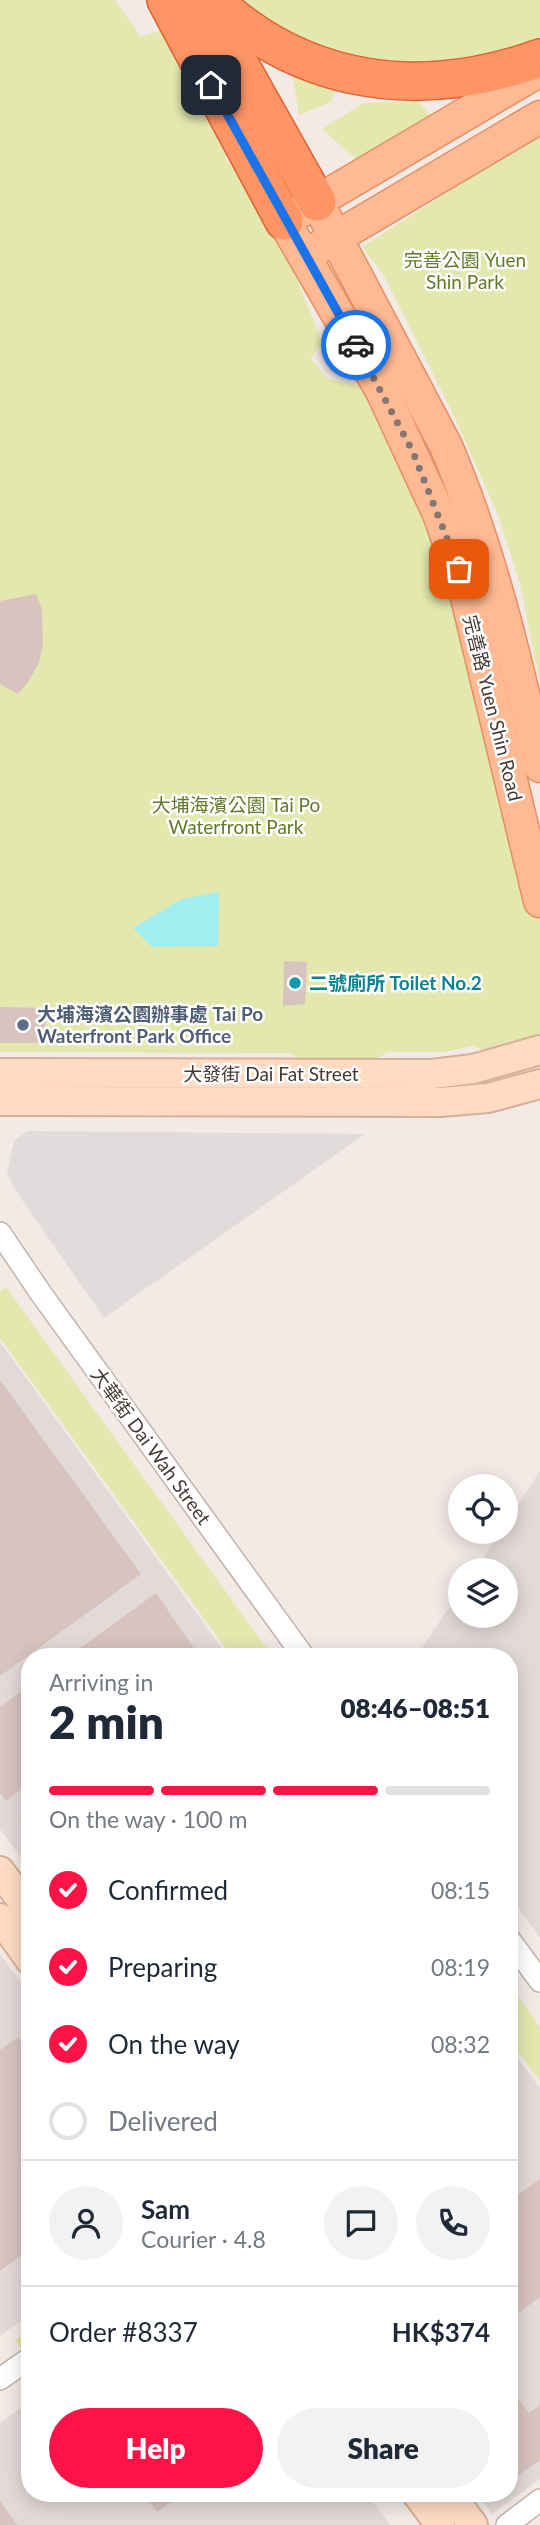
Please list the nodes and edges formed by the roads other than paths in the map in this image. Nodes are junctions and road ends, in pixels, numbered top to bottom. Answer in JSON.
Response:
{"nodes":[{"id":1,"x":166,"y":0,"type":"edge"},
{"id":2,"x":203,"y":0,"type":"edge"},
{"id":3,"x":213,"y":0,"type":"edge"},
{"id":4,"x":540,"y":58,"type":"edge"},
{"id":5,"x":540,"y":70,"type":"edge"},
{"id":6,"x":540,"y":117,"type":"edge"},
{"id":7,"x":317,"y":202,"type":"junction"},
{"id":8,"x":284,"y":221,"type":"junction"},
{"id":9,"x":336,"y":237,"type":"junction"},
{"id":10,"x":305,"y":256,"type":"junction"},
{"id":11,"x":540,"y":766,"type":"edge"},
{"id":12,"x":540,"y":901,"type":"edge"},
{"id":13,"x":540,"y":1050,"type":"edge"},
{"id":14,"x":0,"y":1073,"type":"edge"},
{"id":15,"x":540,"y":1084,"type":"edge"},
{"id":16,"x":0,"y":1101,"type":"edge"},
{"id":17,"x":0,"y":1233,"type":"edge"},
{"id":18,"x":297,"y":1648,"type":"edge"},
{"id":19,"x":0,"y":1871,"type":"edge"},
{"id":20,"x":21,"y":1900,"type":"edge"},
{"id":21,"x":0,"y":1918,"type":"edge"},
{"id":22,"x":21,"y":1947,"type":"edge"},
{"id":23,"x":518,"y":1951,"type":"edge"},
{"id":24,"x":540,"y":1981,"type":"edge"},
{"id":25,"x":21,"y":2364,"type":"edge"},
{"id":26,"x":0,"y":2379,"type":"edge"},
{"id":27,"x":540,"y":2500,"type":"edge"},
{"id":28,"x":423,"y":2502,"type":"edge"},
{"id":29,"x":456,"y":2502,"type":"edge"},
{"id":30,"x":440,"y":2525,"type":"edge"},
{"id":31,"x":473,"y":2525,"type":"edge"},
{"id":32,"x":507,"y":2525,"type":"edge"}],
"edges":[{"from":1,"to":8,"type":"highway"},
{"from":2,"to":7,"type":"highway"},
{"from":3,"to":4,"type":"highway"},
{"from":5,"to":7,"type":"main road"},
{"from":6,"to":9,"type":"main road"},
{"from":7,"to":8,"type":"main road"},
{"from":7,"to":9,"type":"main road","name":"完善路 Yuen Shin Road"},
{"from":8,"to":10,"type":"main road","name":"完善路 Yuen Shin Road"},
{"from":9,"to":10,"type":"main road"},
{"from":9,"to":11,"type":"main road","name":"完善路 Yuen Shin Road"},
{"from":10,"to":12,"type":"main road","name":"完善路 Yuen Shin Road"},
{"from":13,"to":14,"type":"street","name":"大發街 Dai Fat Street"},
{"from":15,"to":16,"type":"street","name":"大發街 Dai Fat Street"},
{"from":17,"to":18,"type":"street","name":"大華街 Dai Wah Street"},
{"from":19,"to":20,"type":"street"},
{"from":21,"to":22,"type":"street"},
{"from":23,"to":24,"type":"street"},
{"from":25,"to":26,"type":"street"},
{"from":27,"to":32,"type":"street"},
{"from":28,"to":30,"type":"street"},
{"from":29,"to":31,"type":"street"}]}
